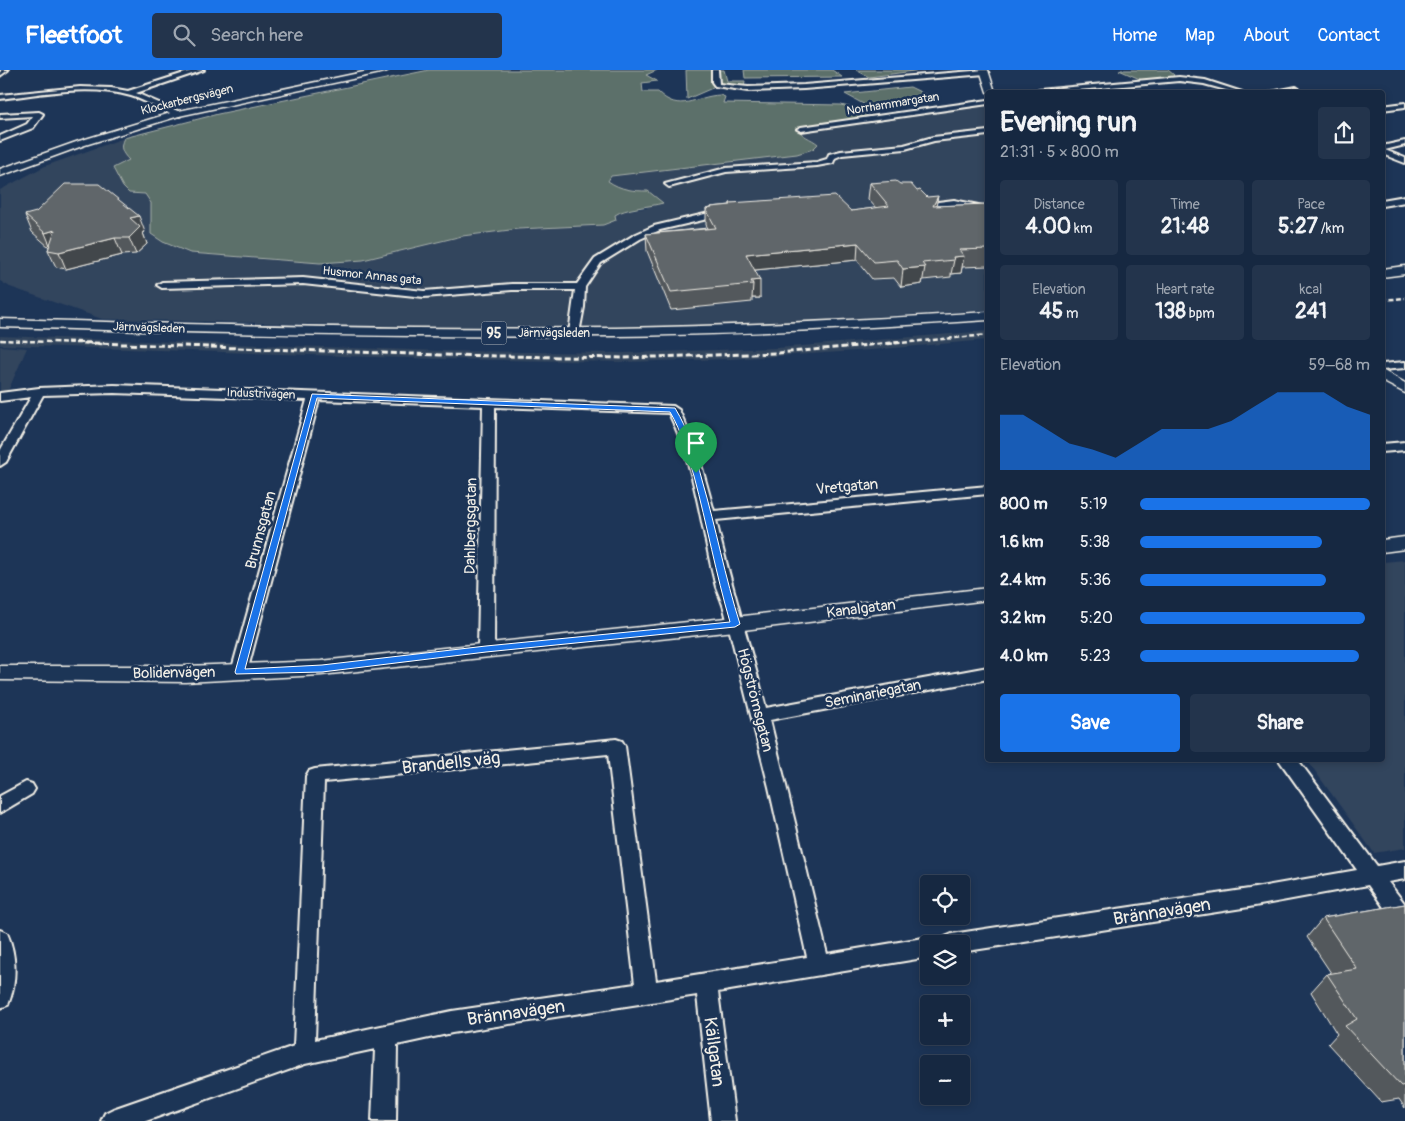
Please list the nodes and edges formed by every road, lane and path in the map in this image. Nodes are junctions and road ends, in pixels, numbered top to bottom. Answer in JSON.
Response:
{"nodes":[{"id":1,"x":5,"y":70,"type":"edge"},
{"id":2,"x":201,"y":70,"type":"edge"},
{"id":3,"x":385,"y":70,"type":"edge"},
{"id":4,"x":715,"y":70,"type":"edge"},
{"id":5,"x":985,"y":71,"type":"edge"},
{"id":6,"x":0,"y":74,"type":"edge"},
{"id":7,"x":1296,"y":89,"type":"dead end"},
{"id":8,"x":990,"y":90,"type":"edge"},
{"id":9,"x":1061,"y":90,"type":"edge"},
{"id":10,"x":1232,"y":90,"type":"edge"},
{"id":11,"x":1289,"y":90,"type":"edge"},
{"id":12,"x":129,"y":93,"type":"junction"},
{"id":13,"x":0,"y":97,"type":"edge"},
{"id":14,"x":985,"y":102,"type":"edge"},
{"id":15,"x":1405,"y":105,"type":"edge"},
{"id":16,"x":1385,"y":108,"type":"edge"},
{"id":17,"x":177,"y":114,"type":"junction"},
{"id":18,"x":0,"y":116,"type":"edge"},
{"id":19,"x":801,"y":129,"type":"dead end"},
{"id":20,"x":985,"y":133,"type":"edge"},
{"id":21,"x":0,"y":139,"type":"edge"},
{"id":22,"x":1405,"y":143,"type":"edge"},
{"id":23,"x":1385,"y":148,"type":"edge"},
{"id":24,"x":1385,"y":151,"type":"edge"},
{"id":25,"x":1405,"y":161,"type":"edge"},
{"id":26,"x":0,"y":173,"type":"edge"},
{"id":27,"x":669,"y":184,"type":"dead end"},
{"id":28,"x":1405,"y":199,"type":"edge"},
{"id":29,"x":1385,"y":202,"type":"edge"},
{"id":30,"x":737,"y":211,"type":"edge"},
{"id":31,"x":1405,"y":270,"type":"edge"},
{"id":32,"x":1385,"y":273,"type":"edge"},
{"id":33,"x":162,"y":285,"type":"dead end"},
{"id":34,"x":580,"y":287,"type":"junction"},
{"id":35,"x":985,"y":316,"type":"edge"},
{"id":36,"x":0,"y":323,"type":"edge"},
{"id":37,"x":574,"y":334,"type":"junction"},
{"id":38,"x":1405,"y":365,"type":"edge"},
{"id":39,"x":1385,"y":367,"type":"edge"},
{"id":40,"x":1385,"y":376,"type":"edge"},
{"id":41,"x":1405,"y":389,"type":"edge"},
{"id":42,"x":39,"y":392,"type":"junction"},
{"id":43,"x":314,"y":396,"type":"junction"},
{"id":44,"x":0,"y":397,"type":"edge"},
{"id":45,"x":489,"y":404,"type":"junction"},
{"id":46,"x":673,"y":410,"type":"joint"},
{"id":47,"x":1405,"y":446,"type":"edge"},
{"id":48,"x":1385,"y":448,"type":"edge"},
{"id":49,"x":0,"y":462,"type":"edge"},
{"id":50,"x":985,"y":490,"type":"edge"},
{"id":51,"x":709,"y":516,"type":"junction"},
{"id":52,"x":1405,"y":543,"type":"edge"},
{"id":53,"x":1385,"y":546,"type":"edge"},
{"id":54,"x":985,"y":594,"type":"edge"},
{"id":55,"x":735,"y":624,"type":"junction"},
{"id":56,"x":486,"y":649,"type":"junction"},
{"id":57,"x":239,"y":672,"type":"junction"},
{"id":58,"x":0,"y":673,"type":"edge"},
{"id":59,"x":985,"y":673,"type":"edge"},
{"id":60,"x":759,"y":716,"type":"junction"},
{"id":61,"x":1289,"y":762,"type":"edge"},
{"id":62,"x":26,"y":789,"type":"dead end"},
{"id":63,"x":0,"y":804,"type":"edge"},
{"id":64,"x":1405,"y":870,"type":"edge"},
{"id":65,"x":1373,"y":876,"type":"junction"},
{"id":66,"x":1405,"y":920,"type":"edge"},
{"id":67,"x":0,"y":940,"type":"edge"},
{"id":68,"x":970,"y":941,"type":"edge"},
{"id":69,"x":920,"y":948,"type":"edge"},
{"id":70,"x":819,"y":964,"type":"junction"},
{"id":71,"x":706,"y":984,"type":"junction"},
{"id":72,"x":647,"y":993,"type":"junction"},
{"id":73,"x":0,"y":998,"type":"edge"},
{"id":74,"x":386,"y":1036,"type":"junction"},
{"id":75,"x":305,"y":1053,"type":"junction"},
{"id":76,"x":113,"y":1121,"type":"edge"},
{"id":77,"x":384,"y":1121,"type":"edge"},
{"id":78,"x":723,"y":1121,"type":"edge"}],
"edges":[{"from":1,"to":6,"type":"street"},
{"from":2,"to":12,"type":"street"},
{"from":3,"to":17,"type":"main road","name":"Klockarbergsvägen"},
{"from":4,"to":5,"type":"street"},
{"from":5,"to":8,"type":"main road"},
{"from":7,"to":11,"type":"street"},
{"from":9,"to":10,"type":"street"},
{"from":12,"to":13,"type":"street"},
{"from":12,"to":17,"type":"street"},
{"from":14,"to":19,"type":"street","name":"Norrhammargatan"},
{"from":15,"to":16,"type":"street"},
{"from":17,"to":26,"type":"main road","name":"Klockarbergsvägen"},
{"from":18,"to":21,"type":"street"},
{"from":20,"to":27,"type":"street"},
{"from":22,"to":23,"type":"street"},
{"from":24,"to":25,"type":"street"},
{"from":28,"to":29,"type":"street"},
{"from":30,"to":34,"type":"street"},
{"from":31,"to":32,"type":"main road"},
{"from":33,"to":34,"type":"street","name":"Husmor Annas gata"},
{"from":34,"to":37,"type":"street"},
{"from":35,"to":37,"type":"main road","name":"Järnvägsleden","number":"95"},
{"from":36,"to":37,"type":"main road","name":"Järnvägsleden","number":"95"},
{"from":38,"to":39,"type":"street"},
{"from":40,"to":41,"type":"main road"},
{"from":42,"to":43,"type":"street","name":"Industrivägen"},
{"from":42,"to":44,"type":"street","name":"Industrivägen"},
{"from":42,"to":49,"type":"street"},
{"from":43,"to":45,"type":"street","name":"Industrivägen"},
{"from":43,"to":57,"type":"street","name":"Brunnsgatan"},
{"from":45,"to":46,"type":"street","name":"Industrivägen"},
{"from":45,"to":56,"type":"street","name":"Dahlbergsgatan"},
{"from":46,"to":51,"type":"street","name":"Högströmsgatan"},
{"from":47,"to":48,"type":"street"},
{"from":50,"to":51,"type":"street","name":"Vretgatan"},
{"from":51,"to":55,"type":"street","name":"Högströmsgatan"},
{"from":52,"to":53,"type":"main road"},
{"from":54,"to":55,"type":"main road","name":"Kanalgatan"},
{"from":55,"to":56,"type":"main road","name":"Bolidenvägen"},
{"from":55,"to":60,"type":"street","name":"Högströmsgatan"},
{"from":56,"to":57,"type":"main road","name":"Bolidenvägen"},
{"from":57,"to":58,"type":"main road","name":"Bolidenvägen"},
{"from":59,"to":60,"type":"street","name":"Seminariegatan"},
{"from":60,"to":70,"type":"street","name":"Högströmsgatan"},
{"from":61,"to":65,"type":"street"},
{"from":62,"to":63,"type":"street"},
{"from":64,"to":65,"type":"street","name":"Brännavägen"},
{"from":65,"to":66,"type":"street"},
{"from":65,"to":68,"type":"street","name":"Brännavägen"},
{"from":67,"to":73,"type":"street"},
{"from":69,"to":70,"type":"street","name":"Brännavägen"},
{"from":70,"to":71,"type":"street","name":"Brännavägen"},
{"from":71,"to":72,"type":"street","name":"Brännavägen"},
{"from":71,"to":78,"type":"street","name":"Källgatan"},
{"from":72,"to":74,"type":"street","name":"Brännavägen"},
{"from":72,"to":75,"type":"street","name":"Brandells väg"},
{"from":74,"to":75,"type":"street","name":"Brännavägen"},
{"from":74,"to":77,"type":"street"},
{"from":75,"to":76,"type":"street","name":"Brännavägen"}]}
